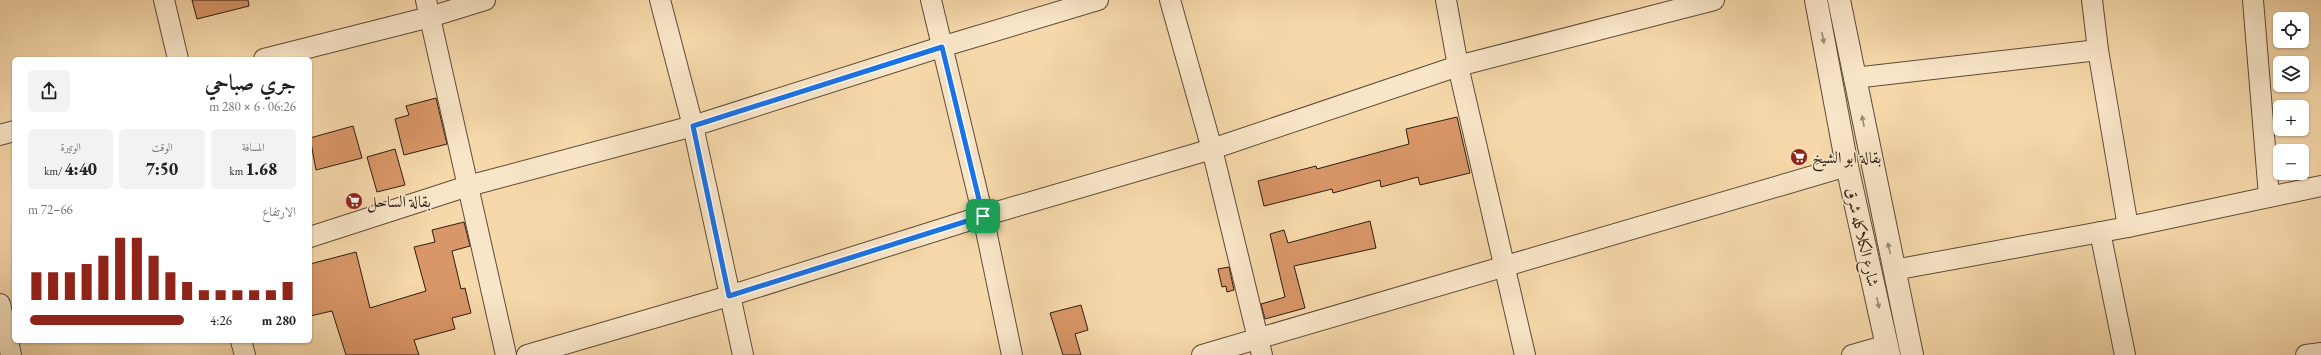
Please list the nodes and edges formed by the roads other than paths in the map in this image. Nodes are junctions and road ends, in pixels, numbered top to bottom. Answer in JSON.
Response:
{"nodes":[{"id":1,"x":164,"y":0,"type":"edge"},
{"id":2,"x":485,"y":0,"type":"edge"},
{"id":3,"x":660,"y":0,"type":"edge"},
{"id":4,"x":931,"y":0,"type":"edge"},
{"id":5,"x":1098,"y":0,"type":"edge"},
{"id":6,"x":1170,"y":0,"type":"edge"},
{"id":7,"x":1446,"y":0,"type":"edge"},
{"id":8,"x":1714,"y":0,"type":"edge"},
{"id":9,"x":1816,"y":0,"type":"edge"},
{"id":10,"x":1839,"y":0,"type":"edge"},
{"id":11,"x":2092,"y":0,"type":"edge"},
{"id":12,"x":2254,"y":0,"type":"edge"},
{"id":13,"x":428,"y":8,"type":"edge"},
{"id":14,"x":942,"y":47,"type":"junction"},
{"id":15,"x":2098,"y":50,"type":"junction"},
{"id":16,"x":178,"y":57,"type":"edge"},
{"id":17,"x":270,"y":57,"type":"edge"},
{"id":18,"x":1458,"y":66,"type":"junction"},
{"id":19,"x":1854,"y":78,"type":"junction"},
{"id":20,"x":693,"y":126,"type":"junction"},
{"id":21,"x":12,"y":132,"type":"edge"},
{"id":22,"x":0,"y":135,"type":"edge"},
{"id":23,"x":1212,"y":149,"type":"junction"},
{"id":24,"x":1847,"y":166,"type":"junction"},
{"id":25,"x":468,"y":186,"type":"junction"},
{"id":26,"x":2321,"y":186,"type":"edge"},
{"id":27,"x":2269,"y":196,"type":"junction"},
{"id":28,"x":983,"y":216,"type":"junction"},
{"id":29,"x":2128,"y":227,"type":"junction"},
{"id":30,"x":2100,"y":232,"type":"junction"},
{"id":31,"x":312,"y":237,"type":"edge"},
{"id":32,"x":1504,"y":265,"type":"junction"},
{"id":33,"x":1894,"y":270,"type":"junction"},
{"id":34,"x":729,"y":296,"type":"junction"},
{"id":35,"x":0,"y":304,"type":"edge"},
{"id":36,"x":7,"y":330,"type":"edge"},
{"id":37,"x":242,"y":343,"type":"edge"},
{"id":38,"x":1260,"y":346,"type":"edge"},
{"id":39,"x":1888,"y":350,"type":"edge"},
{"id":40,"x":2321,"y":353,"type":"edge"},
{"id":41,"x":11,"y":355,"type":"edge"},
{"id":42,"x":245,"y":355,"type":"edge"},
{"id":43,"x":506,"y":355,"type":"edge"},
{"id":44,"x":527,"y":355,"type":"edge"},
{"id":45,"x":743,"y":355,"type":"edge"},
{"id":46,"x":1012,"y":355,"type":"edge"},
{"id":47,"x":1202,"y":355,"type":"edge"},
{"id":48,"x":1525,"y":355,"type":"edge"},
{"id":49,"x":1852,"y":355,"type":"edge"},
{"id":50,"x":1912,"y":355,"type":"edge"},
{"id":51,"x":2124,"y":355,"type":"edge"},
{"id":52,"x":2306,"y":355,"type":"edge"}],
"edges":[{"from":1,"to":16,"type":"street"},
{"from":2,"to":13,"type":"street"},
{"from":3,"to":20,"type":"street"},
{"from":4,"to":14,"type":"street"},
{"from":5,"to":14,"type":"street"},
{"from":6,"to":23,"type":"street"},
{"from":7,"to":18,"type":"street"},
{"from":8,"to":18,"type":"street"},
{"from":9,"to":24,"type":"street","name":"شارع الكلاكله شرق","one_way":true},
{"from":10,"to":19,"type":"street","name":"شارع الكلاكله شرق"},
{"from":11,"to":15,"type":"street"},
{"from":12,"to":27,"type":"street"},
{"from":13,"to":17,"type":"street"},
{"from":13,"to":25,"type":"street"},
{"from":14,"to":20,"type":"street"},
{"from":14,"to":28,"type":"street"},
{"from":15,"to":19,"type":"street"},
{"from":15,"to":29,"type":"street"},
{"from":18,"to":23,"type":"street"},
{"from":18,"to":32,"type":"street"},
{"from":33,"to":19,"type":"street","name":"شارع الكلاكله شرق","one_way":true},
{"from":20,"to":25,"type":"street"},
{"from":20,"to":34,"type":"street"},
{"from":21,"to":22,"type":"street"},
{"from":23,"to":28,"type":"street"},
{"from":23,"to":38,"type":"street"},
{"from":24,"to":32,"type":"street"},
{"from":24,"to":39,"type":"street","name":"شارع الكلاكله شرق","one_way":true},
{"from":25,"to":31,"type":"street"},
{"from":25,"to":43,"type":"street"},
{"from":26,"to":27,"type":"street"},
{"from":27,"to":29,"type":"street"},
{"from":28,"to":34,"type":"street"},
{"from":28,"to":46,"type":"street"},
{"from":29,"to":30,"type":"street"},
{"from":30,"to":33,"type":"street"},
{"from":30,"to":51,"type":"street"},
{"from":32,"to":38,"type":"street"},
{"from":32,"to":48,"type":"street"},
{"from":33,"to":50,"type":"street","name":"شارع الكلاكله شرق"},
{"from":34,"to":44,"type":"street"},
{"from":34,"to":45,"type":"street"},
{"from":35,"to":36,"type":"street"},
{"from":36,"to":41,"type":"street"},
{"from":37,"to":42,"type":"street"},
{"from":38,"to":47,"type":"street"},
{"from":39,"to":49,"type":"street"},
{"from":40,"to":52,"type":"street"}]}
